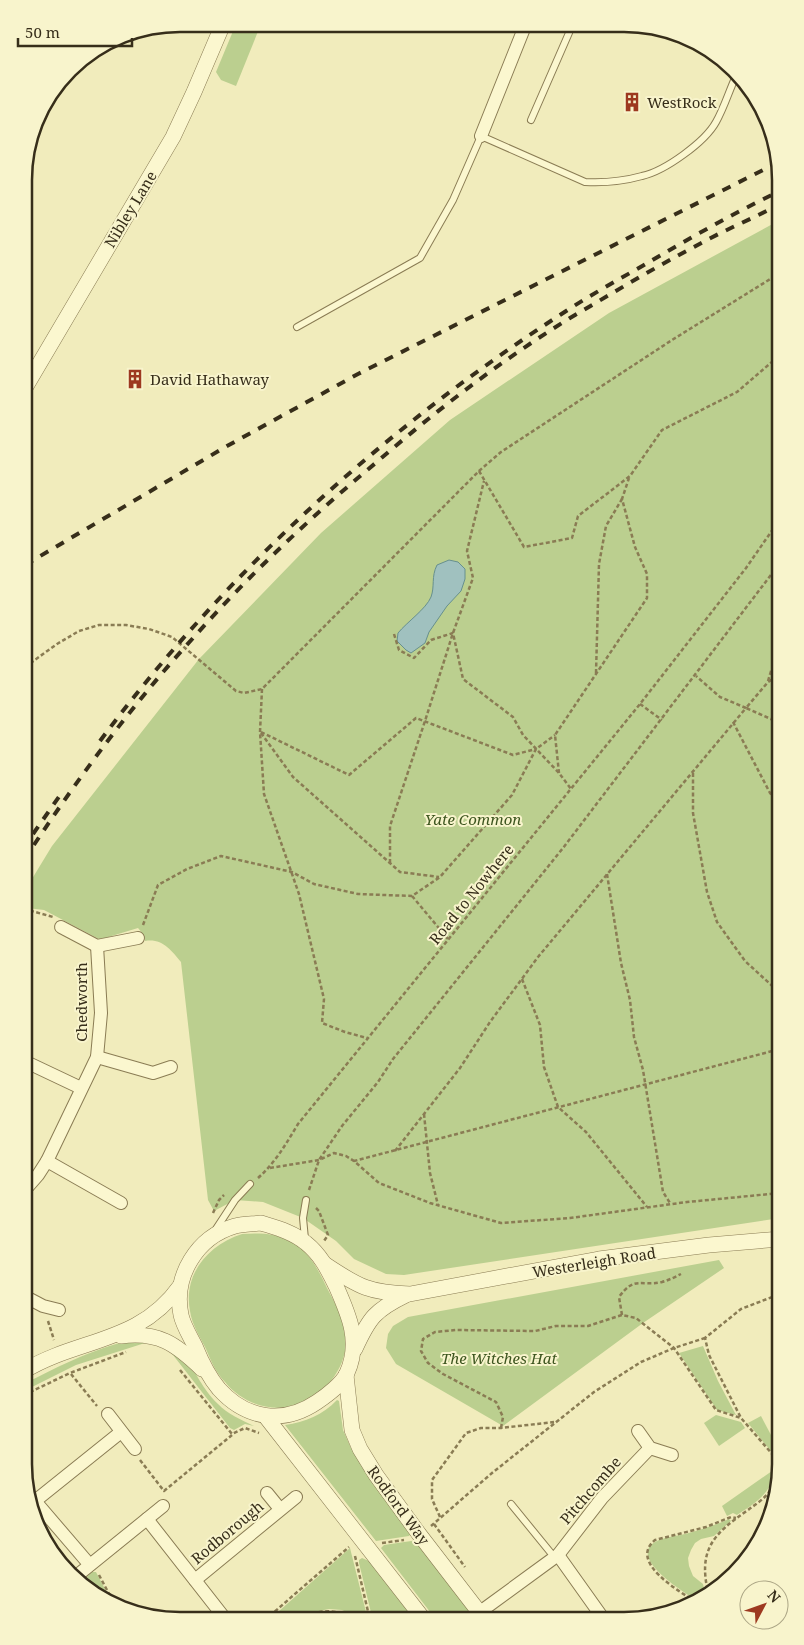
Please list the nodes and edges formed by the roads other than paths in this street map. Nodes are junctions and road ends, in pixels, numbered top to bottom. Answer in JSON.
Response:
{"nodes":[{"id":1,"x":220,"y":32,"type":"edge"},
{"id":2,"x":523,"y":32,"type":"edge"},
{"id":3,"x":569,"y":32,"type":"edge"},
{"id":4,"x":734,"y":82,"type":"edge"},
{"id":5,"x":531,"y":120,"type":"dead end"},
{"id":6,"x":481,"y":136,"type":"junction"},
{"id":7,"x":298,"y":328,"type":"dead end"},
{"id":8,"x":33,"y":375,"type":"edge"},
{"id":9,"x":61,"y":928,"type":"road end"},
{"id":10,"x":138,"y":938,"type":"road end"},
{"id":11,"x":97,"y":946,"type":"junction"},
{"id":12,"x":97,"y":1058,"type":"junction"},
{"id":13,"x":32,"y":1066,"type":"edge"},
{"id":14,"x":170,"y":1067,"type":"dead end"},
{"id":15,"x":81,"y":1088,"type":"junction"},
{"id":16,"x":48,"y":1161,"type":"junction"},
{"id":17,"x":32,"y":1182,"type":"edge"},
{"id":18,"x":250,"y":1184,"type":"road end"},
{"id":19,"x":306,"y":1200,"type":"road end"},
{"id":20,"x":121,"y":1203,"type":"dead end"},
{"id":21,"x":211,"y":1237,"type":"junction"},
{"id":22,"x":771,"y":1240,"type":"edge"},
{"id":23,"x":315,"y":1253,"type":"junction"},
{"id":24,"x":180,"y":1286,"type":"junction"},
{"id":25,"x":410,"y":1294,"type":"junction"},
{"id":26,"x":32,"y":1300,"type":"edge"},
{"id":27,"x":59,"y":1310,"type":"dead end"},
{"id":28,"x":110,"y":1338,"type":"junction"},
{"id":29,"x":353,"y":1352,"type":"junction"},
{"id":30,"x":32,"y":1367,"type":"edge"},
{"id":31,"x":346,"y":1375,"type":"junction"},
{"id":32,"x":212,"y":1380,"type":"junction"},
{"id":33,"x":108,"y":1414,"type":"road end"},
{"id":34,"x":266,"y":1417,"type":"junction"},
{"id":35,"x":638,"y":1431,"type":"dead end"},
{"id":36,"x":121,"y":1432,"type":"junction"},
{"id":37,"x":650,"y":1448,"type":"junction"},
{"id":38,"x":134,"y":1451,"type":"road end"},
{"id":39,"x":672,"y":1455,"type":"dead end"},
{"id":40,"x":267,"y":1493,"type":"dead end"},
{"id":41,"x":296,"y":1497,"type":"dead end"},
{"id":42,"x":37,"y":1500,"type":"edge"},
{"id":43,"x":511,"y":1504,"type":"dead end"},
{"id":44,"x":163,"y":1506,"type":"dead end"},
{"id":45,"x":280,"y":1509,"type":"junction"},
{"id":46,"x":39,"y":1510,"type":"edge"},
{"id":47,"x":147,"y":1519,"type":"junction"},
{"id":48,"x":556,"y":1556,"type":"junction"},
{"id":49,"x":89,"y":1564,"type":"junction"},
{"id":50,"x":80,"y":1573,"type":"edge"},
{"id":51,"x":195,"y":1580,"type":"junction"},
{"id":52,"x":220,"y":1612,"type":"edge"},
{"id":53,"x":419,"y":1612,"type":"edge"},
{"id":54,"x":474,"y":1612,"type":"edge"},
{"id":55,"x":486,"y":1612,"type":"edge"},
{"id":56,"x":598,"y":1612,"type":"edge"}],
"edges":[{"from":1,"to":8,"type":"street","name":"Nibley Lane"},
{"from":2,"to":6,"type":"street"},
{"from":3,"to":5,"type":"lane"},
{"from":4,"to":6,"type":"lane"},
{"from":6,"to":7,"type":"lane"},
{"from":9,"to":11,"type":"street","name":"Chedworth"},
{"from":10,"to":11,"type":"street","name":"Chedworth"},
{"from":11,"to":12,"type":"street","name":"Chedworth"},
{"from":12,"to":14,"type":"street","name":"Chedworth"},
{"from":12,"to":15,"type":"street","name":"Chedworth"},
{"from":13,"to":15,"type":"street"},
{"from":15,"to":16,"type":"street","name":"Chedworth"},
{"from":16,"to":17,"type":"street","name":"Chedworth"},
{"from":16,"to":20,"type":"street"},
{"from":18,"to":21,"type":"lane"},
{"from":19,"to":23,"type":"lane"},
{"from":21,"to":23,"type":"street","name":"Westerleigh Road"},
{"from":21,"to":24,"type":"street"},
{"from":22,"to":25,"type":"street","name":"Westerleigh Road"},
{"from":23,"to":25,"type":"street","name":"Westerleigh Road"},
{"from":23,"to":29,"type":"street"},
{"from":24,"to":28,"type":"street"},
{"from":24,"to":32,"type":"street"},
{"from":25,"to":29,"type":"street","name":"Westerleigh Road"},
{"from":26,"to":27,"type":"street"},
{"from":28,"to":30,"type":"street"},
{"from":28,"to":32,"type":"street"},
{"from":29,"to":31,"type":"street"},
{"from":31,"to":34,"type":"street"},
{"from":31,"to":54,"type":"street","name":"Rodford Way"},
{"from":32,"to":34,"type":"street"},
{"from":33,"to":36,"type":"street"},
{"from":34,"to":53,"type":"street"},
{"from":35,"to":37,"type":"street"},
{"from":36,"to":38,"type":"street"},
{"from":36,"to":42,"type":"street"},
{"from":37,"to":39,"type":"street"},
{"from":37,"to":48,"type":"street","name":"Pitchcombe"},
{"from":40,"to":45,"type":"street","name":"Rodborough"},
{"from":41,"to":45,"type":"street","name":"Rodborough"},
{"from":43,"to":48,"type":"lane"},
{"from":44,"to":47,"type":"street"},
{"from":45,"to":51,"type":"street","name":"Rodborough"},
{"from":46,"to":49,"type":"street"},
{"from":47,"to":49,"type":"street"},
{"from":47,"to":51,"type":"street","name":"Rodborough"},
{"from":48,"to":55,"type":"street","name":"Pitchcombe"},
{"from":48,"to":56,"type":"street"},
{"from":49,"to":50,"type":"street"},
{"from":51,"to":52,"type":"street","name":"Rodborough"}]}
